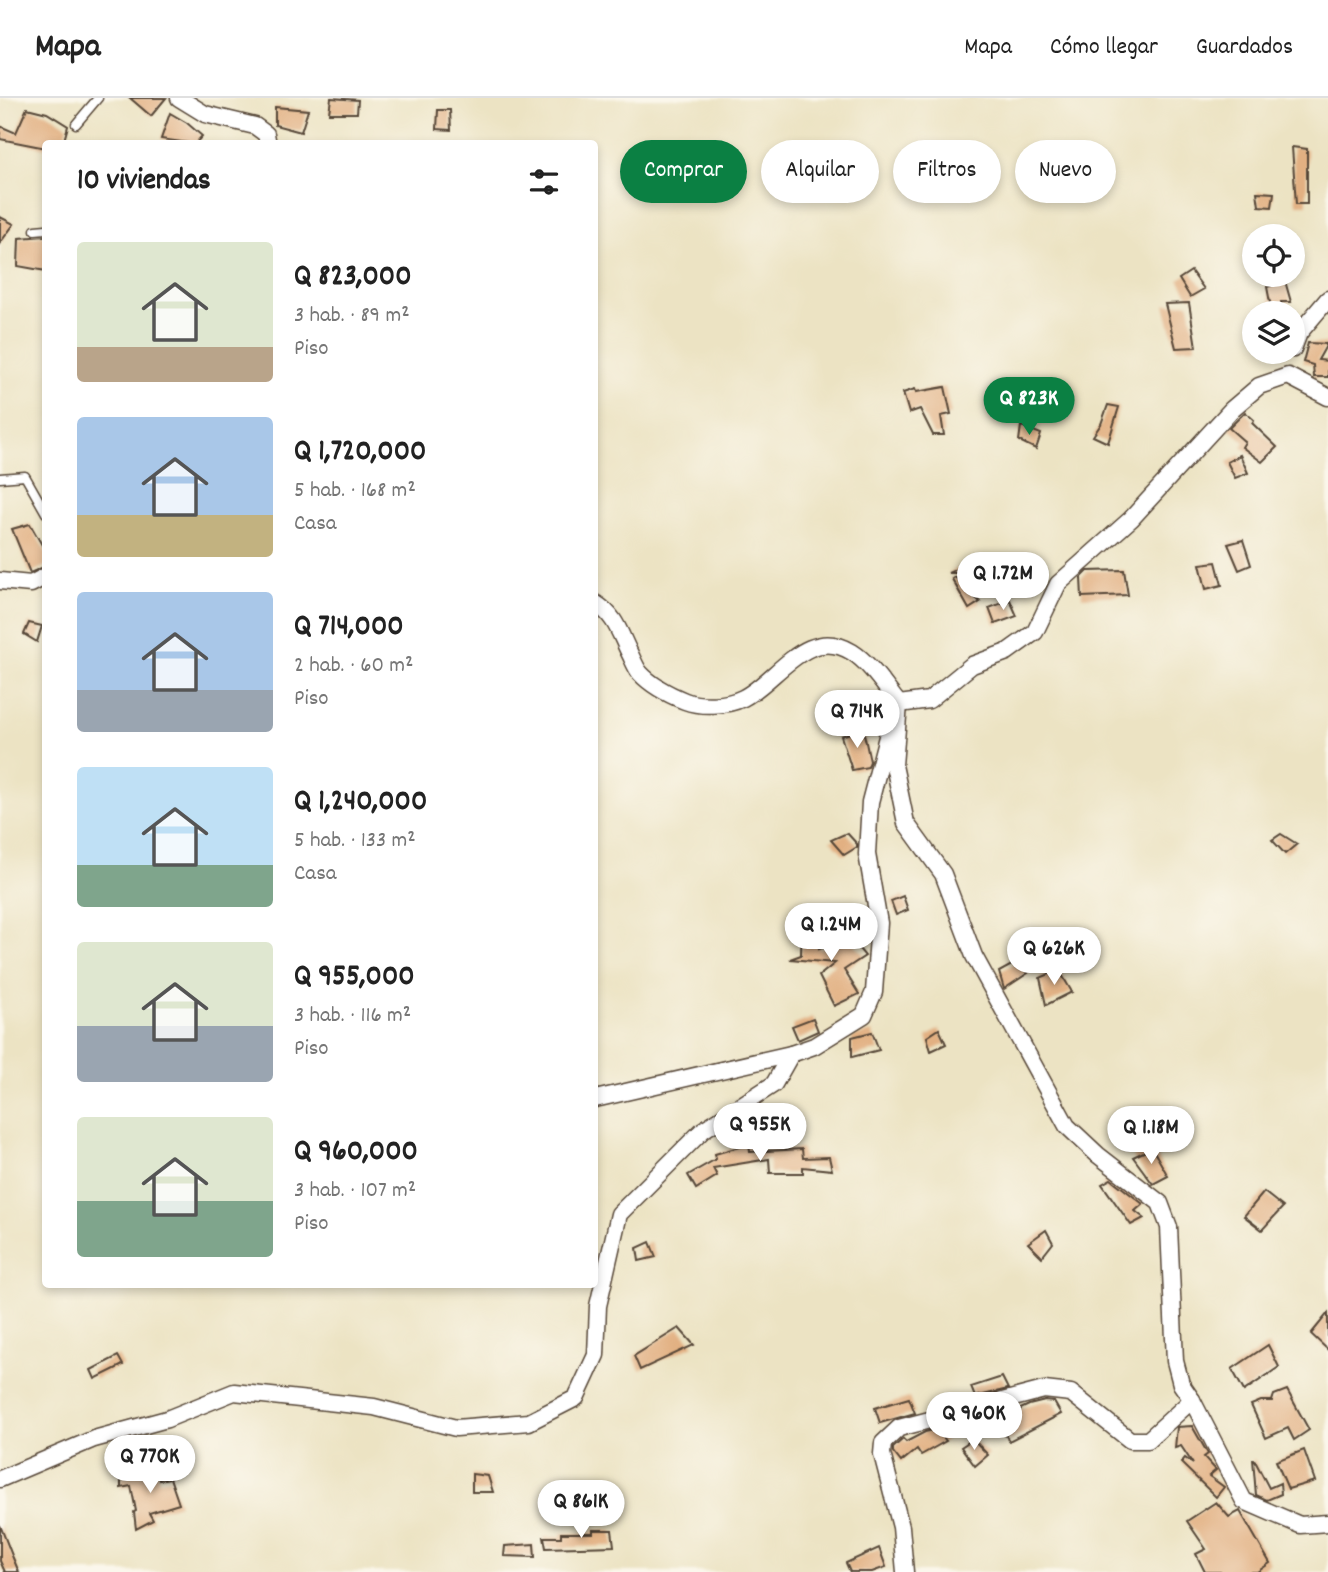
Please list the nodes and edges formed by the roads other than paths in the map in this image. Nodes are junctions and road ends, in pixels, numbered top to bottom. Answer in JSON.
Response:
{"nodes":[{"id":1,"x":98,"y":98,"type":"edge"},
{"id":2,"x":179,"y":98,"type":"edge"},
{"id":3,"x":76,"y":124,"type":"dead end"},
{"id":4,"x":267,"y":140,"type":"edge"},
{"id":5,"x":42,"y":229,"type":"edge"},
{"id":6,"x":35,"y":230,"type":"dead end"},
{"id":7,"x":1328,"y":299,"type":"edge"},
{"id":8,"x":1305,"y":326,"type":"edge"},
{"id":9,"x":1290,"y":364,"type":"edge"},
{"id":10,"x":1287,"y":376,"type":"junction"},
{"id":11,"x":1313,"y":389,"type":"junction"},
{"id":12,"x":1328,"y":397,"type":"edge"},
{"id":13,"x":1328,"y":407,"type":"edge"},
{"id":14,"x":0,"y":478,"type":"edge"},
{"id":15,"x":42,"y":506,"type":"edge"},
{"id":16,"x":42,"y":578,"type":"edge"},
{"id":17,"x":0,"y":581,"type":"edge"},
{"id":18,"x":598,"y":605,"type":"edge"},
{"id":19,"x":899,"y":704,"type":"junction"},
{"id":20,"x":791,"y":1054,"type":"junction"},
{"id":21,"x":598,"y":1098,"type":"edge"},
{"id":22,"x":1192,"y":1400,"type":"junction"},
{"id":23,"x":0,"y":1479,"type":"edge"},
{"id":24,"x":1328,"y":1523,"type":"edge"},
{"id":25,"x":905,"y":1572,"type":"edge"}],
"edges":[{"from":1,"to":3,"type":"lane"},
{"from":2,"to":4,"type":"street"},
{"from":5,"to":6,"type":"lane"},
{"from":7,"to":8,"type":"street"},
{"from":9,"to":10,"type":"street"},
{"from":10,"to":11,"type":"street"},
{"from":10,"to":19,"type":"street"},
{"from":11,"to":12,"type":"street"},
{"from":11,"to":13,"type":"street"},
{"from":14,"to":15,"type":"lane"},
{"from":16,"to":17,"type":"street"},
{"from":18,"to":19,"type":"street"},
{"from":19,"to":20,"type":"street"},
{"from":19,"to":22,"type":"street"},
{"from":20,"to":21,"type":"street"},
{"from":20,"to":23,"type":"street"},
{"from":22,"to":24,"type":"street"},
{"from":22,"to":25,"type":"street"}]}
